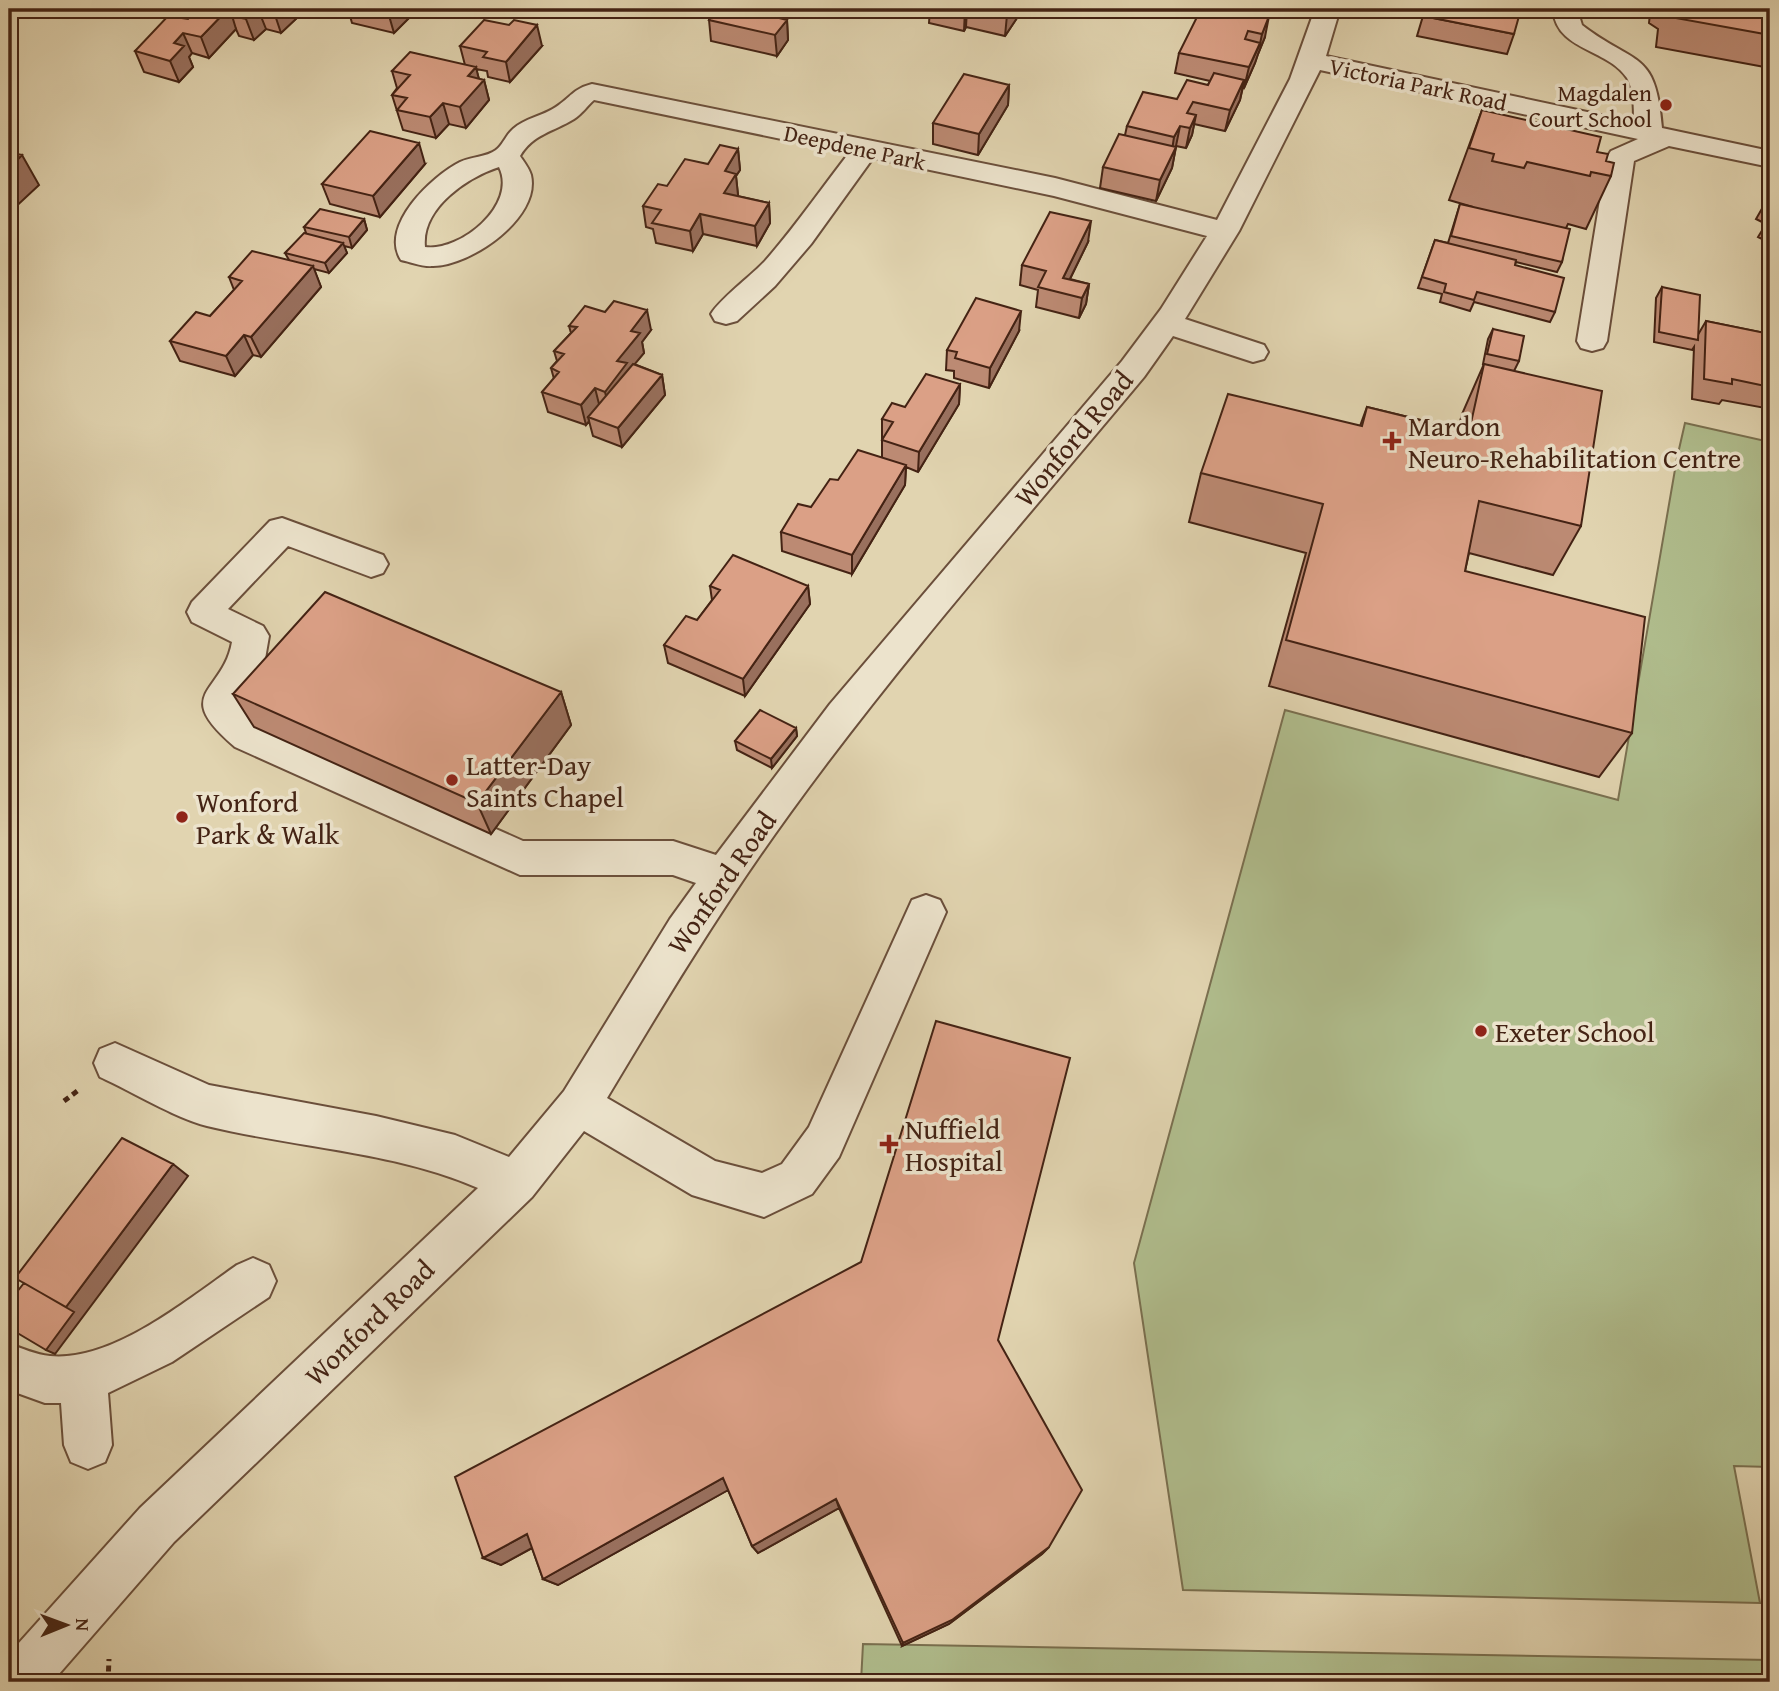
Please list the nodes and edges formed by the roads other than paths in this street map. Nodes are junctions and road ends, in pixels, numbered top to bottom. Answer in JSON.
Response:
{"nodes":[{"id":1,"x":315,"y":9,"type":"edge"},
{"id":2,"x":323,"y":9,"type":"edge"},
{"id":3,"x":1327,"y":9,"type":"edge"},
{"id":4,"x":1565,"y":9,"type":"edge"},
{"id":5,"x":1313,"y":61,"type":"junction"},
{"id":6,"x":1658,"y":136,"type":"junction"},
{"id":7,"x":865,"y":150,"type":"junction"},
{"id":8,"x":506,"y":156,"type":"dead end"},
{"id":9,"x":1770,"y":159,"type":"edge"},
{"id":10,"x":1225,"y":231,"type":"junction"},
{"id":11,"x":726,"y":314,"type":"dead end"},
{"id":12,"x":1168,"y":324,"type":"junction"},
{"id":13,"x":1592,"y":341,"type":"dead end"},
{"id":14,"x":1253,"y":352,"type":"dead end"},
{"id":15,"x":371,"y":564,"type":"dead end"},
{"id":16,"x":724,"y":875,"type":"junction"},
{"id":17,"x":926,"y":912,"type":"dead end"},
{"id":18,"x":115,"y":1063,"type":"dead end"},
{"id":19,"x":579,"y":1105,"type":"junction"},
{"id":20,"x":516,"y":1182,"type":"junction"},
{"id":21,"x":253,"y":1281,"type":"dead end"},
{"id":22,"x":9,"y":1367,"type":"edge"},
{"id":23,"x":83,"y":1378,"type":"junction"},
{"id":24,"x":88,"y":1445,"type":"dead end"},
{"id":25,"x":18,"y":1682,"type":"edge"}],
"edges":[{"from":1,"to":2,"type":"street"},
{"from":3,"to":5,"type":"street","name":"Wonford Road"},
{"from":4,"to":6,"type":"street"},
{"from":5,"to":6,"type":"street","name":"Victoria Park Road"},
{"from":5,"to":10,"type":"street","name":"Wonford Road"},
{"from":6,"to":9,"type":"street","name":"Victoria Park Road"},
{"from":6,"to":13,"type":"street"},
{"from":7,"to":8,"type":"street","name":"Deepdene Park"},
{"from":7,"to":10,"type":"street","name":"Deepdene Park"},
{"from":7,"to":11,"type":"street"},
{"from":10,"to":12,"type":"street","name":"Wonford Road"},
{"from":12,"to":14,"type":"street"},
{"from":12,"to":16,"type":"street","name":"Wonford Road"},
{"from":15,"to":16,"type":"street"},
{"from":16,"to":19,"type":"street","name":"Wonford Road"},
{"from":17,"to":19,"type":"street"},
{"from":18,"to":20,"type":"street"},
{"from":19,"to":20,"type":"street","name":"Wonford Road"},
{"from":20,"to":25,"type":"street","name":"Wonford Road"},
{"from":21,"to":23,"type":"street"},
{"from":22,"to":23,"type":"street"},
{"from":23,"to":24,"type":"street"}]}
